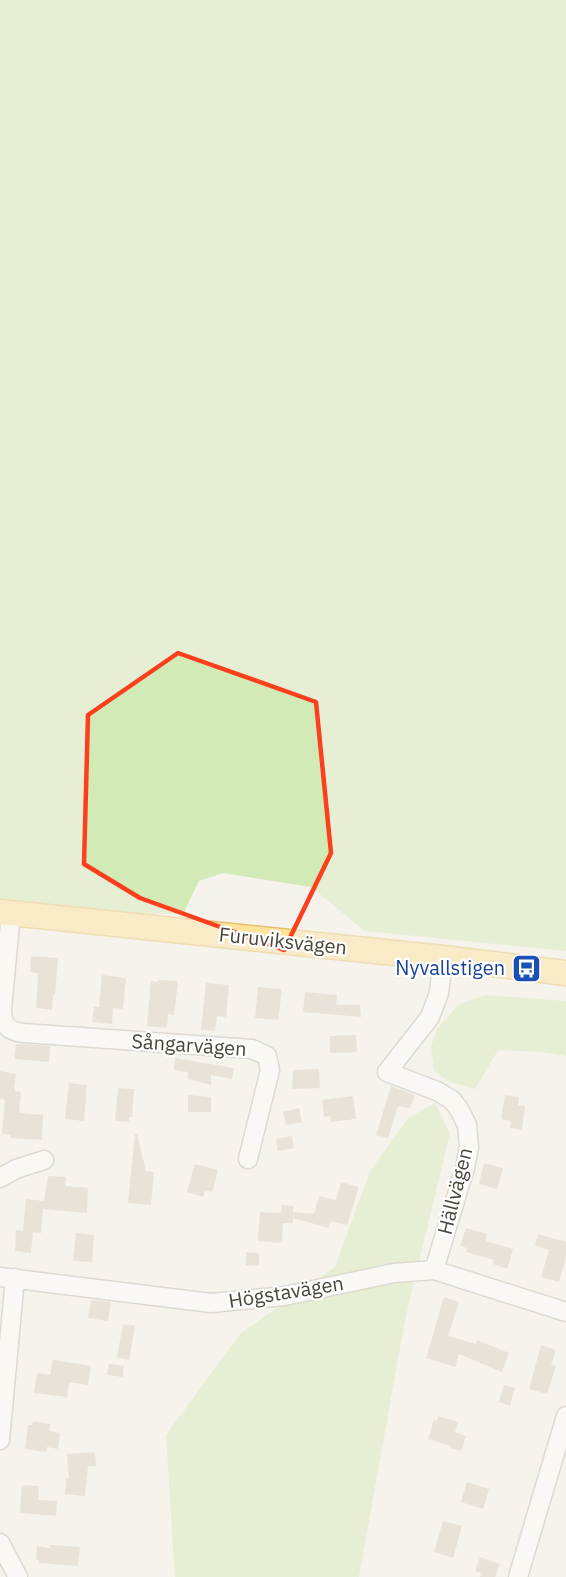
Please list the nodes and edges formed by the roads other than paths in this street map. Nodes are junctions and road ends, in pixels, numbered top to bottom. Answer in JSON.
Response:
{"nodes":[{"id":1,"x":5,"y":912,"type":"edge"},
{"id":2,"x":444,"y":958,"type":"junction"},
{"id":3,"x":566,"y":974,"type":"edge"},
{"id":4,"x":2,"y":1027,"type":"edge"},
{"id":5,"x":249,"y":1159,"type":"dead end"},
{"id":6,"x":45,"y":1160,"type":"dead end"},
{"id":7,"x":0,"y":1178,"type":"edge"},
{"id":8,"x":434,"y":1270,"type":"junction"},
{"id":9,"x":7,"y":1277,"type":"edge"},
{"id":10,"x":566,"y":1312,"type":"edge"},
{"id":11,"x":566,"y":1416,"type":"edge"},
{"id":12,"x":0,"y":1440,"type":"edge"},
{"id":13,"x":0,"y":1542,"type":"edge"},
{"id":14,"x":18,"y":1577,"type":"edge"},
{"id":15,"x":518,"y":1577,"type":"edge"}],
"edges":[{"from":1,"to":2,"type":"main road","name":"Furuviksvägen"},
{"from":1,"to":4,"type":"street","name":"Sångarvägen"},
{"from":2,"to":3,"type":"main road","name":"Furuviksvägen"},
{"from":2,"to":8,"type":"street","name":"Hällvägen"},
{"from":4,"to":5,"type":"street","name":"Sångarvägen"},
{"from":6,"to":7,"type":"street"},
{"from":8,"to":9,"type":"street","name":"Högstavägen"},
{"from":8,"to":10,"type":"street","name":"Högstavägen"},
{"from":9,"to":12,"type":"street"},
{"from":11,"to":15,"type":"street"},
{"from":13,"to":14,"type":"street"}]}
